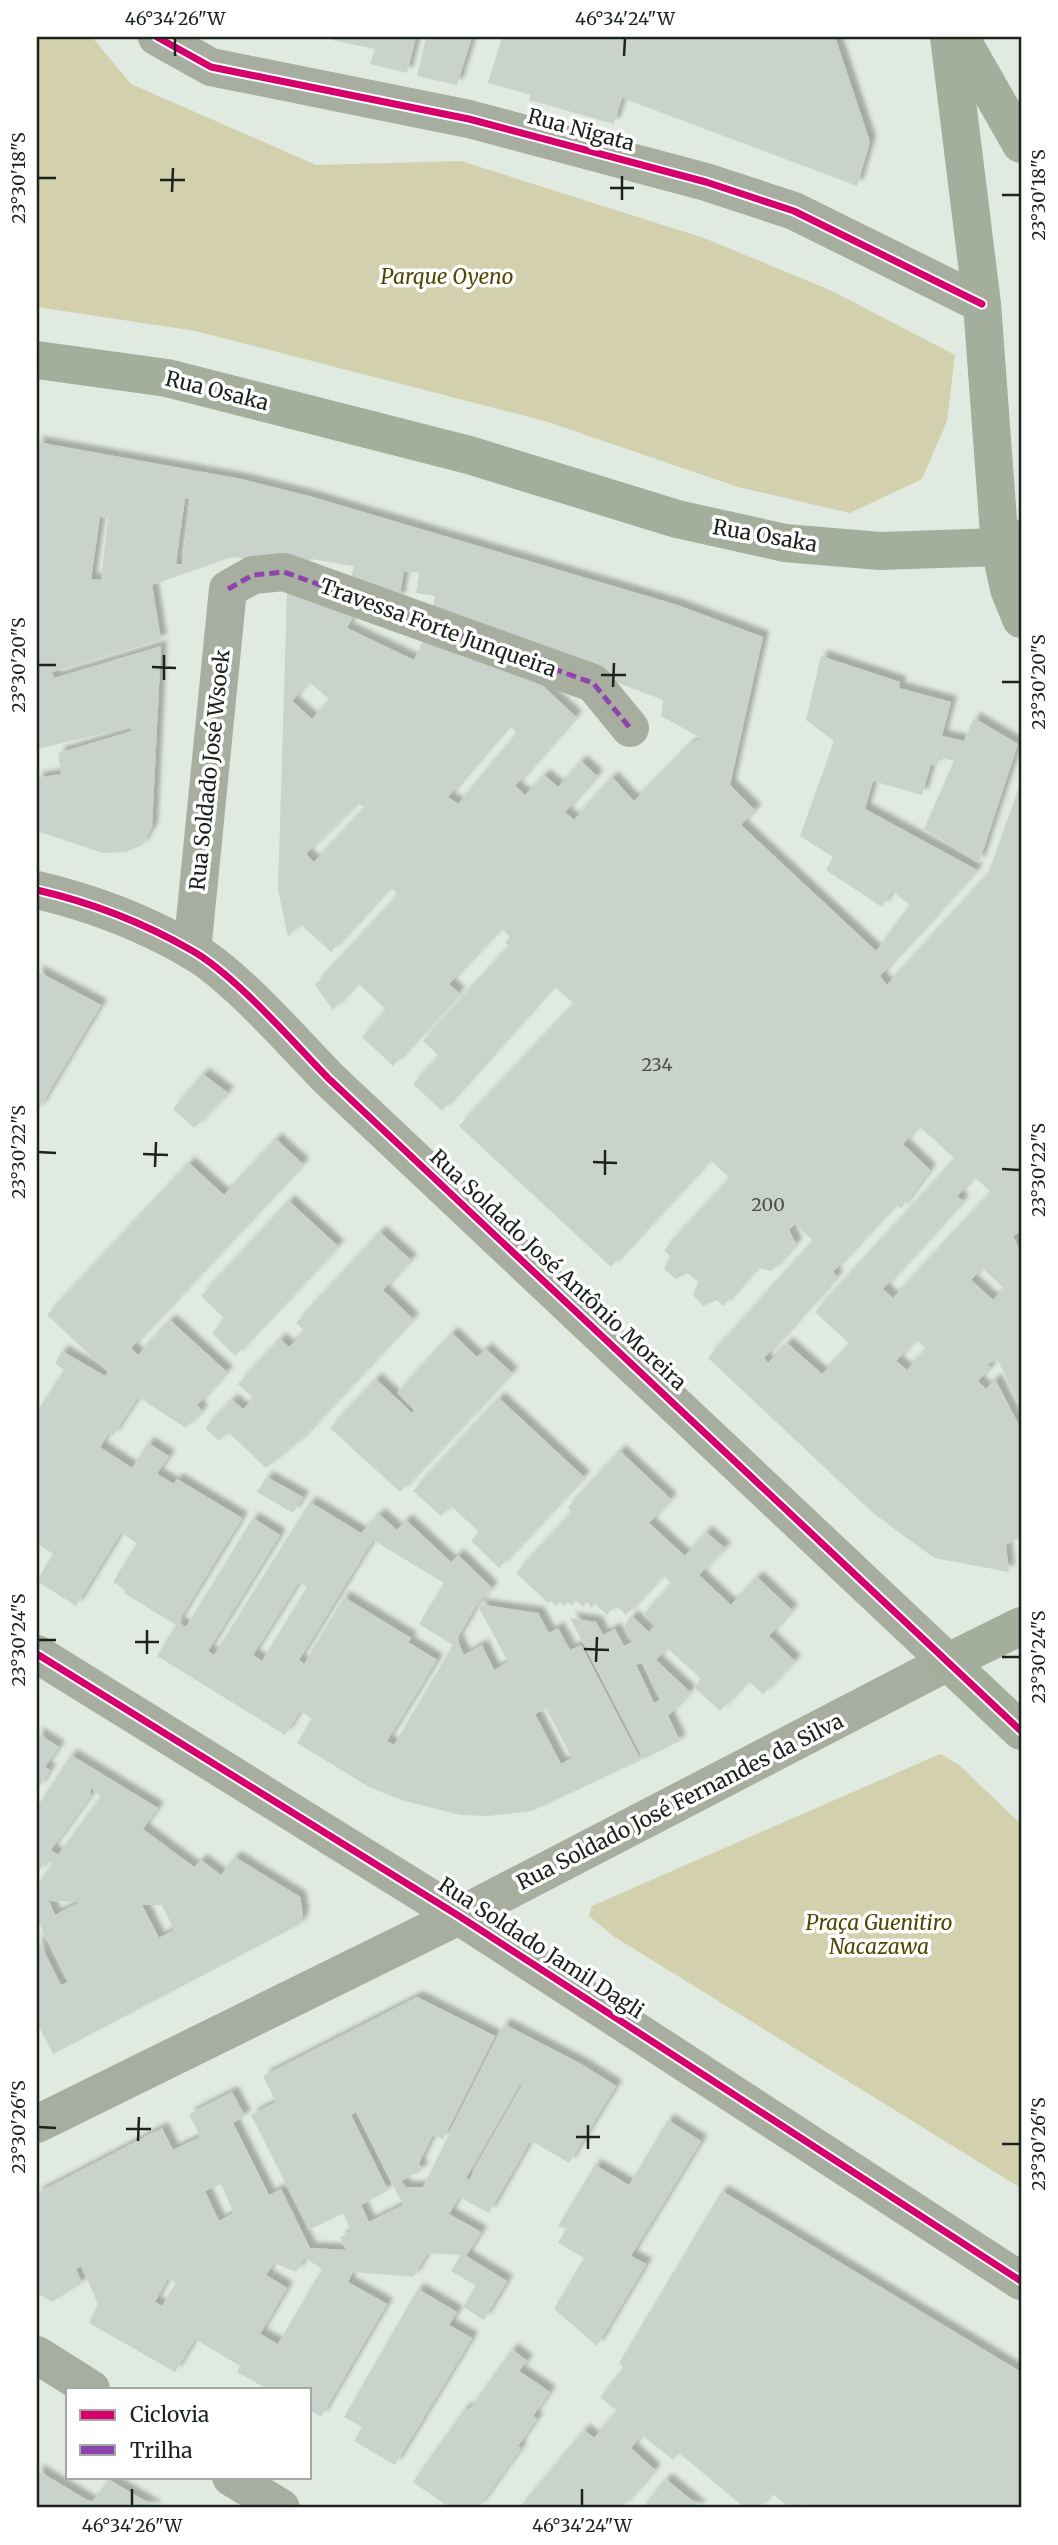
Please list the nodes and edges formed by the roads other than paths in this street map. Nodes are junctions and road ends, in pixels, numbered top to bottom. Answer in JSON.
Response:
{"nodes":[{"id":1,"x":157,"y":37,"type":"edge"},
{"id":2,"x":949,"y":37,"type":"edge"},
{"id":3,"x":960,"y":37,"type":"edge"},
{"id":4,"x":1021,"y":144,"type":"edge"},
{"id":5,"x":982,"y":304,"type":"junction"},
{"id":6,"x":37,"y":360,"type":"edge"},
{"id":7,"x":1011,"y":543,"type":"edge"},
{"id":8,"x":228,"y":589,"type":"joint"},
{"id":9,"x":1021,"y":619,"type":"edge"},
{"id":10,"x":630,"y":728,"type":"dead end"},
{"id":11,"x":37,"y":890,"type":"edge"},
{"id":12,"x":192,"y":951,"type":"junction"},
{"id":13,"x":1021,"y":1626,"type":"edge"},
{"id":14,"x":37,"y":1654,"type":"edge"},
{"id":15,"x":948,"y":1662,"type":"junction"},
{"id":16,"x":1021,"y":1731,"type":"edge"},
{"id":17,"x":459,"y":1916,"type":"junction"},
{"id":18,"x":37,"y":2124,"type":"edge"},
{"id":19,"x":1021,"y":2281,"type":"edge"},
{"id":20,"x":37,"y":2355,"type":"edge"},
{"id":21,"x":89,"y":2388,"type":"edge"},
{"id":22,"x":233,"y":2478,"type":"edge"},
{"id":23,"x":281,"y":2508,"type":"edge"}],
"edges":[{"from":1,"to":5,"type":"street","name":"Rua Nigata"},
{"from":2,"to":5,"type":"main road"},
{"from":3,"to":4,"type":"main road"},
{"from":5,"to":7,"type":"main road"},
{"from":6,"to":7,"type":"main road","name":"Rua Osaka"},
{"from":7,"to":9,"type":"main road"},
{"from":8,"to":10,"type":"street","name":"Travessa Forte Junqueira"},
{"from":8,"to":12,"type":"street","name":"Rua Soldado José Wsoek"},
{"from":11,"to":12,"type":"street","name":"Rua Soldado José Antônio Moreira"},
{"from":12,"to":15,"type":"street","name":"Rua Soldado José Antônio Moreira"},
{"from":13,"to":15,"type":"main road","name":"Rua Soldado José Fernandes da Silva"},
{"from":14,"to":17,"type":"street","name":"Rua Soldado Jamil Dagli"},
{"from":15,"to":16,"type":"main road","name":"Rua Soldado José Antônio Moreira"},
{"from":15,"to":17,"type":"street","name":"Rua Soldado José Fernandes da Silva"},
{"from":17,"to":18,"type":"street","name":"Rua Soldado José Fernandes da Silva"},
{"from":17,"to":19,"type":"street","name":"Rua Soldado Jamil Dagli"},
{"from":20,"to":21,"type":"street"},
{"from":22,"to":23,"type":"street"}]}
